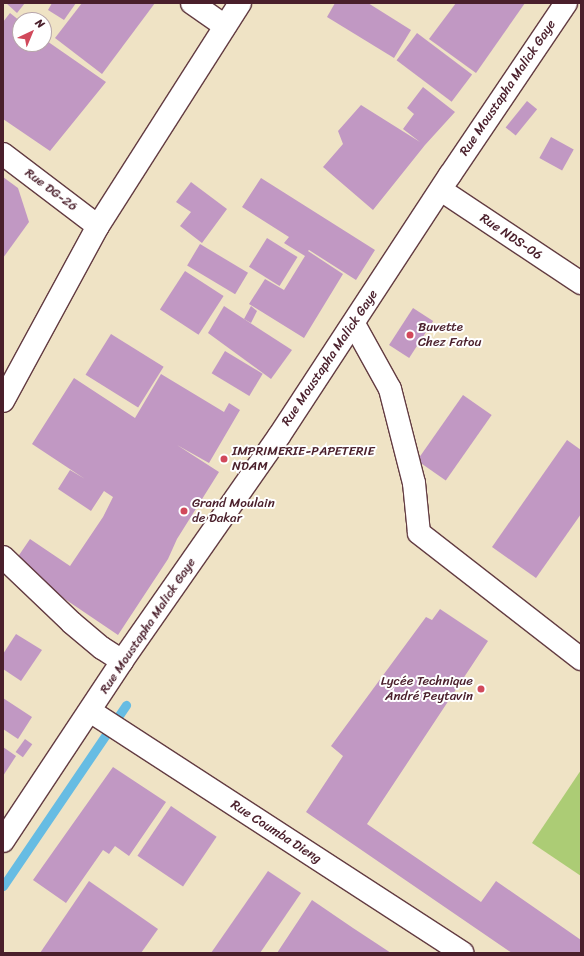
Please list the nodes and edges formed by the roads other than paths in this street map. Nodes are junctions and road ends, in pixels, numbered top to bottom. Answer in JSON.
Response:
{"nodes":[{"id":1,"x":192,"y":3,"type":"edge"},
{"id":2,"x":240,"y":3,"type":"edge"},
{"id":3,"x":566,"y":3,"type":"edge"},
{"id":4,"x":225,"y":26,"type":"junction"},
{"id":5,"x":3,"y":154,"type":"edge"},
{"id":6,"x":441,"y":190,"type":"junction"},
{"id":7,"x":98,"y":226,"type":"junction"},
{"id":8,"x":581,"y":283,"type":"edge"},
{"id":9,"x":354,"y":324,"type":"junction"},
{"id":10,"x":3,"y":401,"type":"edge"},
{"id":11,"x":3,"y":557,"type":"edge"},
{"id":12,"x":581,"y":659,"type":"edge"},
{"id":13,"x":122,"y":661,"type":"junction"},
{"id":14,"x":90,"y":711,"type":"junction"},
{"id":15,"x":3,"y":841,"type":"edge"},
{"id":16,"x":462,"y":953,"type":"edge"}],
"edges":[{"from":1,"to":4,"type":"street"},
{"from":2,"to":4,"type":"street"},
{"from":3,"to":6,"type":"street","name":"Rue Moustapha Malick Gaye"},
{"from":4,"to":7,"type":"street"},
{"from":5,"to":7,"type":"street","name":"Rue DG-26"},
{"from":6,"to":8,"type":"street","name":"Rue NDS-06"},
{"from":6,"to":9,"type":"street","name":"Rue Moustapha Malick Gaye"},
{"from":7,"to":10,"type":"street"},
{"from":9,"to":12,"type":"street"},
{"from":9,"to":13,"type":"street","name":"Rue Moustapha Malick Gaye"},
{"from":11,"to":13,"type":"street"},
{"from":13,"to":14,"type":"street","name":"Rue Moustapha Malick Gaye"},
{"from":14,"to":15,"type":"street","name":"Rue Moustapha Malick Gaye"},
{"from":14,"to":16,"type":"street","name":"Rue Coumba Dieng"}]}
